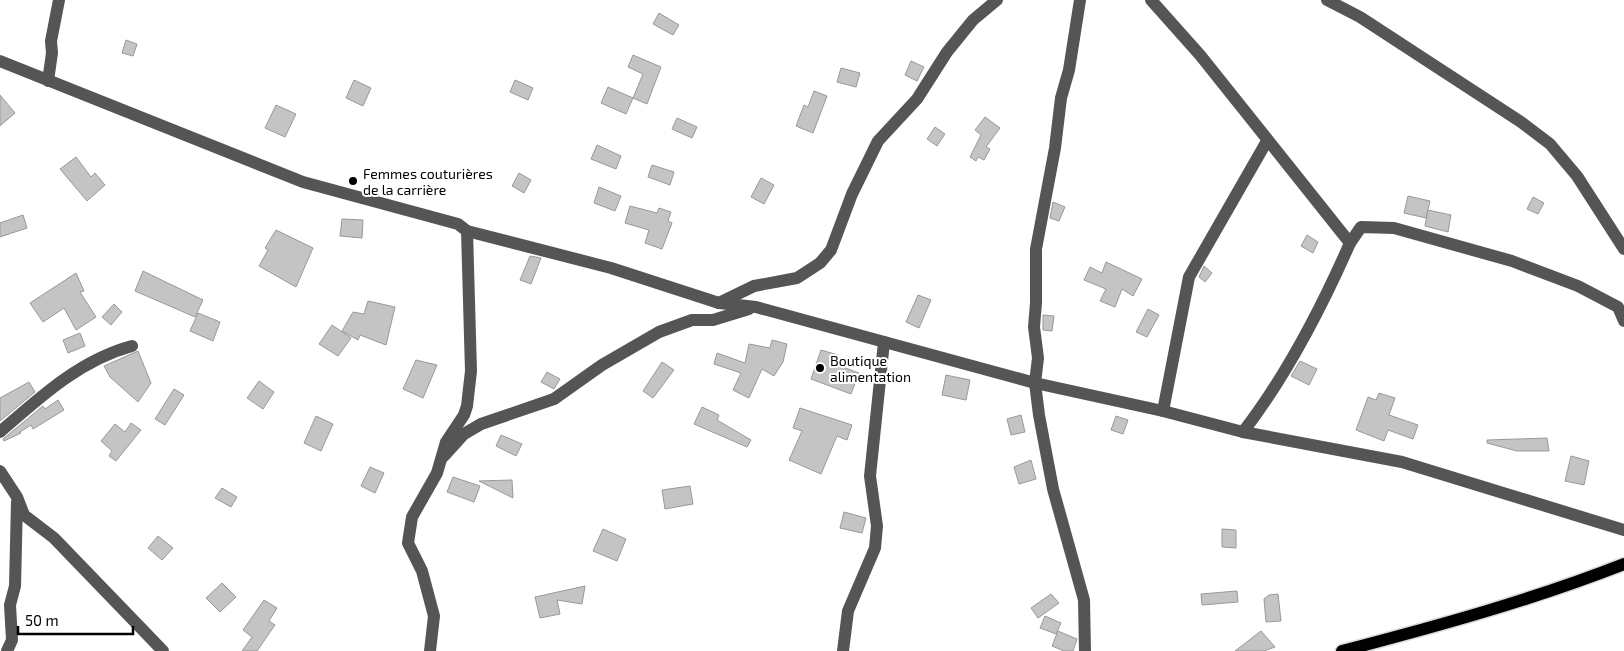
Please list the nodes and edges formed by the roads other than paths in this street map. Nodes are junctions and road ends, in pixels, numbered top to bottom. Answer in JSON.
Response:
{"nodes":[{"id":1,"x":59,"y":0,"type":"edge"},
{"id":2,"x":997,"y":0,"type":"edge"},
{"id":3,"x":1080,"y":0,"type":"edge"},
{"id":4,"x":1151,"y":0,"type":"edge"},
{"id":5,"x":1327,"y":0,"type":"edge"},
{"id":6,"x":0,"y":60,"type":"edge"},
{"id":7,"x":48,"y":81,"type":"junction"},
{"id":8,"x":1267,"y":141,"type":"junction"},
{"id":9,"x":467,"y":231,"type":"junction"},
{"id":10,"x":1350,"y":243,"type":"junction"},
{"id":11,"x":1624,"y":249,"type":"edge"},
{"id":12,"x":719,"y":303,"type":"junction"},
{"id":13,"x":756,"y":307,"type":"junction"},
{"id":14,"x":1624,"y":321,"type":"edge"},
{"id":15,"x":887,"y":343,"type":"junction"},
{"id":16,"x":132,"y":346,"type":"dead end"},
{"id":17,"x":1035,"y":384,"type":"junction"},
{"id":18,"x":1163,"y":411,"type":"junction"},
{"id":19,"x":0,"y":432,"type":"edge"},
{"id":20,"x":1244,"y":432,"type":"junction"},
{"id":21,"x":441,"y":459,"type":"junction"},
{"id":22,"x":0,"y":471,"type":"edge"},
{"id":23,"x":17,"y":497,"type":"junction"},
{"id":24,"x":1624,"y":530,"type":"edge"},
{"id":25,"x":1624,"y":564,"type":"edge"},
{"id":26,"x":7,"y":651,"type":"edge"},
{"id":27,"x":163,"y":651,"type":"edge"},
{"id":28,"x":430,"y":651,"type":"edge"},
{"id":29,"x":843,"y":651,"type":"edge"},
{"id":30,"x":1085,"y":651,"type":"edge"},
{"id":31,"x":1342,"y":651,"type":"edge"}],
"edges":[{"from":1,"to":7,"type":"street"},
{"from":2,"to":12,"type":"street"},
{"from":3,"to":17,"type":"street"},
{"from":4,"to":8,"type":"street"},
{"from":5,"to":11,"type":"street"},
{"from":6,"to":7,"type":"street"},
{"from":7,"to":9,"type":"street"},
{"from":8,"to":10,"type":"street"},
{"from":8,"to":18,"type":"street"},
{"from":9,"to":12,"type":"street"},
{"from":9,"to":21,"type":"street"},
{"from":10,"to":14,"type":"street"},
{"from":10,"to":20,"type":"street"},
{"from":12,"to":13,"type":"street"},
{"from":13,"to":15,"type":"street"},
{"from":13,"to":21,"type":"street"},
{"from":15,"to":17,"type":"street"},
{"from":15,"to":29,"type":"street"},
{"from":16,"to":19,"type":"street"},
{"from":17,"to":18,"type":"street"},
{"from":17,"to":30,"type":"street"},
{"from":18,"to":20,"type":"street"},
{"from":20,"to":24,"type":"street"},
{"from":21,"to":28,"type":"street"},
{"from":22,"to":23,"type":"street"},
{"from":23,"to":26,"type":"street"},
{"from":23,"to":27,"type":"street"},
{"from":25,"to":31,"type":"main road"}]}
